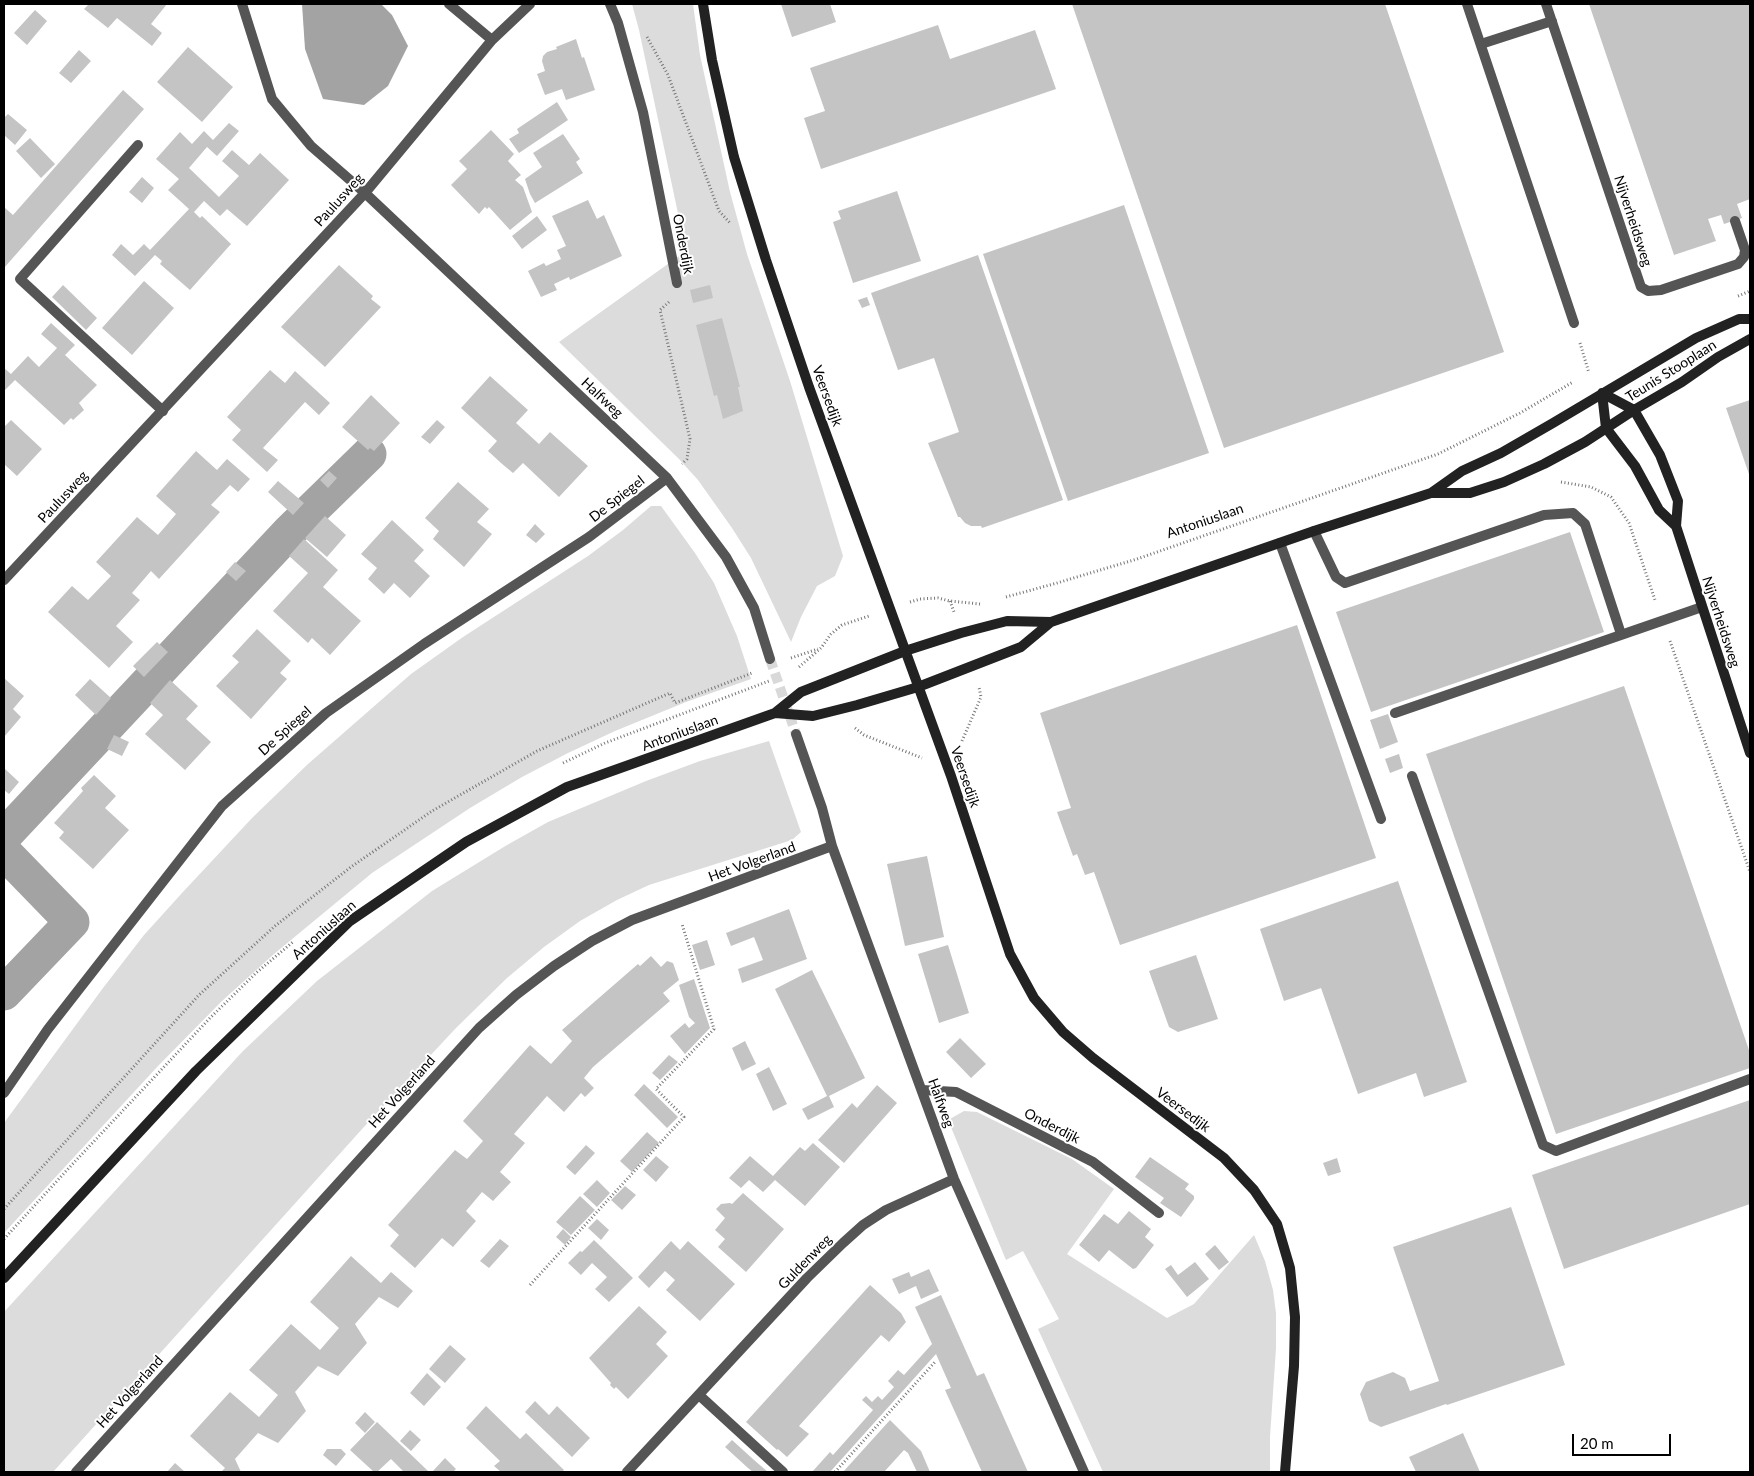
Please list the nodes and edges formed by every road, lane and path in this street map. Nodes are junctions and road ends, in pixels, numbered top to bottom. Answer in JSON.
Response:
{"nodes":[{"id":1,"x":242,"y":4,"type":"edge"},
{"id":2,"x":449,"y":4,"type":"edge"},
{"id":3,"x":530,"y":4,"type":"edge"},
{"id":4,"x":610,"y":4,"type":"edge"},
{"id":5,"x":703,"y":4,"type":"edge"},
{"id":6,"x":1467,"y":4,"type":"edge"},
{"id":7,"x":1546,"y":4,"type":"edge"},
{"id":8,"x":1552,"y":21,"type":"junction"},
{"id":9,"x":646,"y":36,"type":"dead end"},
{"id":10,"x":492,"y":40,"type":"junction"},
{"id":11,"x":1481,"y":44,"type":"junction"},
{"id":12,"x":138,"y":145,"type":"dead end"},
{"id":13,"x":365,"y":193,"type":"junction"},
{"id":14,"x":1735,"y":221,"type":"dead end"},
{"id":15,"x":732,"y":225,"type":"dead end"},
{"id":16,"x":677,"y":283,"type":"joint"},
{"id":17,"x":1750,"y":318,"type":"edge"},
{"id":18,"x":1574,"y":323,"type":"joint"},
{"id":19,"x":1750,"y":340,"type":"edge"},
{"id":20,"x":1582,"y":377,"type":"dead end"},
{"id":21,"x":1575,"y":381,"type":"dead end"},
{"id":22,"x":1602,"y":393,"type":"junction"},
{"id":23,"x":1634,"y":410,"type":"junction"},
{"id":24,"x":163,"y":411,"type":"junction"},
{"id":25,"x":1606,"y":428,"type":"junction"},
{"id":26,"x":667,"y":478,"type":"junction"},
{"id":27,"x":1431,"y":492,"type":"junction"},
{"id":28,"x":1676,"y":526,"type":"junction"},
{"id":29,"x":1314,"y":531,"type":"junction"},
{"id":30,"x":1280,"y":543,"type":"junction"},
{"id":31,"x":4,"y":580,"type":"edge"},
{"id":32,"x":1000,"y":599,"type":"dead end"},
{"id":33,"x":981,"y":604,"type":"dead end"},
{"id":34,"x":1702,"y":607,"type":"junction"},
{"id":35,"x":890,"y":609,"type":"junction"},
{"id":36,"x":1051,"y":622,"type":"junction"},
{"id":37,"x":1621,"y":634,"type":"junction"},
{"id":38,"x":821,"y":648,"type":"dead end"},
{"id":39,"x":905,"y":651,"type":"junction"},
{"id":40,"x":770,"y":658,"type":"tunnel mouth"},
{"id":41,"x":918,"y":687,"type":"junction"},
{"id":42,"x":775,"y":713,"type":"junction"},
{"id":43,"x":1395,"y":713,"type":"dead end"},
{"id":44,"x":796,"y":734,"type":"tunnel mouth"},
{"id":45,"x":1750,"y":754,"type":"edge"},
{"id":46,"x":1412,"y":776,"type":"dead end"},
{"id":47,"x":1381,"y":818,"type":"dead end"},
{"id":48,"x":832,"y":846,"type":"junction"},
{"id":49,"x":676,"y":904,"type":"junction"},
{"id":50,"x":1750,"y":1078,"type":"edge"},
{"id":51,"x":922,"y":1090,"type":"junction"},
{"id":52,"x":4,"y":1093,"type":"edge"},
{"id":53,"x":954,"y":1179,"type":"junction"},
{"id":54,"x":1160,"y":1213,"type":"dead end"},
{"id":55,"x":4,"y":1278,"type":"edge"},
{"id":56,"x":530,"y":1285,"type":"dead end"},
{"id":57,"x":935,"y":1362,"type":"dead end"},
{"id":58,"x":699,"y":1395,"type":"junction"},
{"id":59,"x":76,"y":1472,"type":"edge"},
{"id":60,"x":628,"y":1472,"type":"edge"},
{"id":61,"x":783,"y":1472,"type":"edge"},
{"id":62,"x":835,"y":1472,"type":"edge"},
{"id":63,"x":1084,"y":1472,"type":"edge"},
{"id":64,"x":1286,"y":1472,"type":"edge"}],
"edges":[{"from":1,"to":13,"type":"street","name":"Halfweg"},
{"from":2,"to":10,"type":"street"},
{"from":3,"to":10,"type":"street","name":"Paulusweg"},
{"from":4,"to":16,"type":"street","name":"Onderdijk"},
{"from":5,"to":35,"type":"main road","name":"Veersedijk"},
{"from":6,"to":11,"type":"street"},
{"from":7,"to":8,"type":"street","name":"Nijverheidsweg"},
{"from":8,"to":11,"type":"street"},
{"from":8,"to":14,"type":"street","name":"Nijverheidsweg"},
{"from":9,"to":15,"type":"path"},
{"from":10,"to":13,"type":"street","name":"Paulusweg"},
{"from":11,"to":18,"type":"street"},
{"from":12,"to":24,"type":"street"},
{"from":13,"to":24,"type":"street","name":"Paulusweg"},
{"from":13,"to":26,"type":"street","name":"Halfweg"},
{"from":16,"to":26,"type":"path","name":"Onderdijk"},
{"from":17,"to":22,"type":"main road","name":"Teunis Stooplaan"},
{"from":18,"to":20,"type":"path"},
{"from":19,"to":23,"type":"main road","name":"Teunis Stooplaan"},
{"from":21,"to":32,"type":"path","name":"Antoniuslaan"},
{"from":22,"to":23,"type":"main road"},
{"from":22,"to":25,"type":"main road"},
{"from":22,"to":27,"type":"main road","name":"Antoniuslaan"},
{"from":23,"to":25,"type":"main road","name":"Teunis Stooplaan"},
{"from":23,"to":28,"type":"main road","name":"Nijverheidsweg"},
{"from":24,"to":31,"type":"street","name":"Paulusweg"},
{"from":25,"to":27,"type":"main road","name":"Antoniuslaan"},
{"from":25,"to":28,"type":"main road","name":"Nijverheidsweg"},
{"from":26,"to":40,"type":"street","name":"Halfweg"},
{"from":26,"to":52,"type":"street","name":"De Spiegel"},
{"from":27,"to":29,"type":"main road","name":"Antoniuslaan"},
{"from":28,"to":34,"type":"main road","name":"Nijverheidsweg"},
{"from":29,"to":30,"type":"main road","name":"Antoniuslaan"},
{"from":29,"to":37,"type":"street"},
{"from":30,"to":36,"type":"main road","name":"Antoniuslaan"},
{"from":30,"to":47,"type":"street"},
{"from":33,"to":35,"type":"path"},
{"from":34,"to":37,"type":"street"},
{"from":34,"to":45,"type":"main road","name":"Nijverheidsweg"},
{"from":35,"to":38,"type":"path"},
{"from":35,"to":39,"type":"main road","name":"Veersedijk"},
{"from":36,"to":39,"type":"main road","name":"Antoniuslaan"},
{"from":36,"to":41,"type":"main road","name":"Antoniuslaan"},
{"from":37,"to":43,"type":"street"},
{"from":39,"to":41,"type":"main road","name":"Veersedijk"},
{"from":39,"to":42,"type":"main road","name":"Antoniuslaan"},
{"from":41,"to":42,"type":"main road","name":"Antoniuslaan"},
{"from":41,"to":64,"type":"main road","name":"Veersedijk"},
{"from":42,"to":55,"type":"main road","name":"Antoniuslaan"},
{"from":44,"to":48,"type":"street","name":"Halfweg"},
{"from":46,"to":50,"type":"street"},
{"from":48,"to":49,"type":"street","name":"Het Volgerland"},
{"from":48,"to":51,"type":"street","name":"Halfweg"},
{"from":49,"to":56,"type":"path"},
{"from":49,"to":59,"type":"street","name":"Het Volgerland"},
{"from":51,"to":53,"type":"street","name":"Halfweg"},
{"from":51,"to":54,"type":"street","name":"Onderdijk"},
{"from":53,"to":58,"type":"street","name":"Guldenweg"},
{"from":53,"to":63,"type":"street","name":"Halfweg"},
{"from":57,"to":62,"type":"path"},
{"from":58,"to":60,"type":"street","name":"Guldenweg"},
{"from":58,"to":61,"type":"street"}]}
